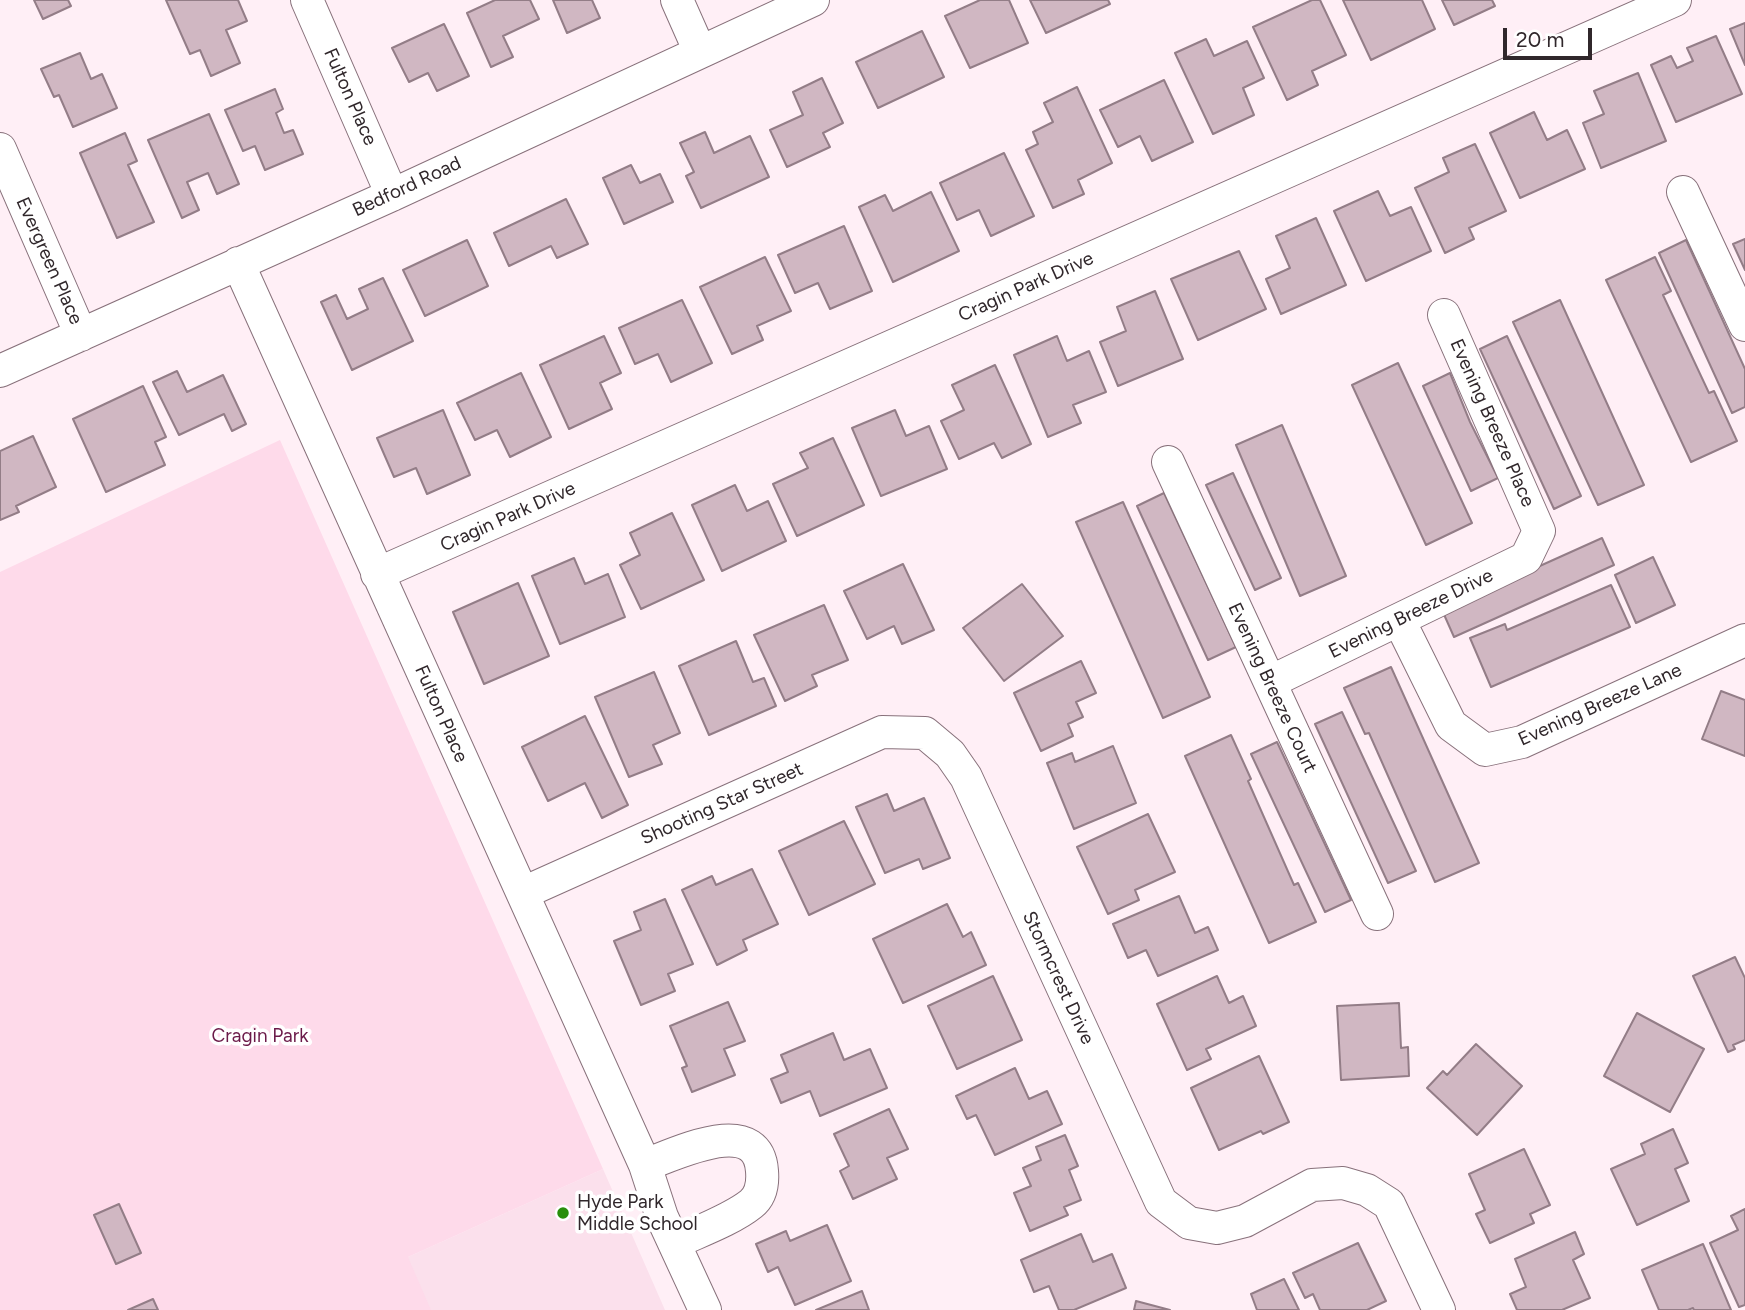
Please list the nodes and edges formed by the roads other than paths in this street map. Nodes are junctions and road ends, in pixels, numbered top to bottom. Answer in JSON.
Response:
{"nodes":[{"id":1,"x":307,"y":0,"type":"edge"},
{"id":2,"x":677,"y":0,"type":"edge"},
{"id":3,"x":813,"y":0,"type":"edge"},
{"id":4,"x":1675,"y":0,"type":"edge"},
{"id":5,"x":700,"y":52,"type":"junction"},
{"id":6,"x":0,"y":149,"type":"edge"},
{"id":7,"x":1683,"y":192,"type":"dead end"},
{"id":8,"x":392,"y":195,"type":"junction"},
{"id":9,"x":238,"y":263,"type":"junction"},
{"id":10,"x":1444,"y":315,"type":"dead end"},
{"id":11,"x":1745,"y":325,"type":"edge"},
{"id":12,"x":81,"y":335,"type":"junction"},
{"id":13,"x":0,"y":372,"type":"edge"},
{"id":14,"x":1168,"y":462,"type":"dead end"},
{"id":15,"x":1539,"y":531,"type":"joint"},
{"id":16,"x":377,"y":574,"type":"junction"},
{"id":17,"x":1399,"y":620,"type":"junction"},
{"id":18,"x":1745,"y":640,"type":"edge"},
{"id":19,"x":1270,"y":682,"type":"junction"},
{"id":20,"x":925,"y":733,"type":"joint"},
{"id":21,"x":523,"y":894,"type":"junction"},
{"id":22,"x":1377,"y":915,"type":"dead end"},
{"id":23,"x":645,"y":1165,"type":"junction"},
{"id":24,"x":674,"y":1243,"type":"junction"},
{"id":25,"x":705,"y":1310,"type":"edge"},
{"id":26,"x":1440,"y":1310,"type":"edge"}],
"edges":[{"from":1,"to":8,"type":"street","name":"Fulton Place"},
{"from":2,"to":5,"type":"street"},
{"from":3,"to":5,"type":"street","name":"Bedford Road"},
{"from":4,"to":16,"type":"street","name":"Cragin Park Drive"},
{"from":5,"to":8,"type":"street","name":"Bedford Road"},
{"from":6,"to":12,"type":"street","name":"Evergreen Place"},
{"from":7,"to":11,"type":"street"},
{"from":8,"to":9,"type":"street","name":"Bedford Road"},
{"from":9,"to":12,"type":"street","name":"Bedford Road"},
{"from":9,"to":16,"type":"street","name":"Fulton Place"},
{"from":10,"to":15,"type":"street","name":"Evening Breeze Place"},
{"from":12,"to":13,"type":"street","name":"Bedford Road"},
{"from":14,"to":19,"type":"street","name":"Evening Breeze Court"},
{"from":15,"to":17,"type":"street","name":"Evening Breeze Drive"},
{"from":16,"to":21,"type":"street","name":"Fulton Place"},
{"from":17,"to":18,"type":"street","name":"Evening Breeze Lane"},
{"from":17,"to":19,"type":"street","name":"Evening Breeze Drive"},
{"from":19,"to":22,"type":"street","name":"Evening Breeze Court"},
{"from":20,"to":21,"type":"street","name":"Shooting Star Street"},
{"from":20,"to":26,"type":"street","name":"Stormcrest Drive"},
{"from":21,"to":23,"type":"street","name":"Fulton Place"},
{"from":23,"to":24,"type":"street","name":"Fulton Place"},
{"from":23,"to":24,"type":"street"},
{"from":24,"to":25,"type":"street","name":"Fulton Place"}]}
